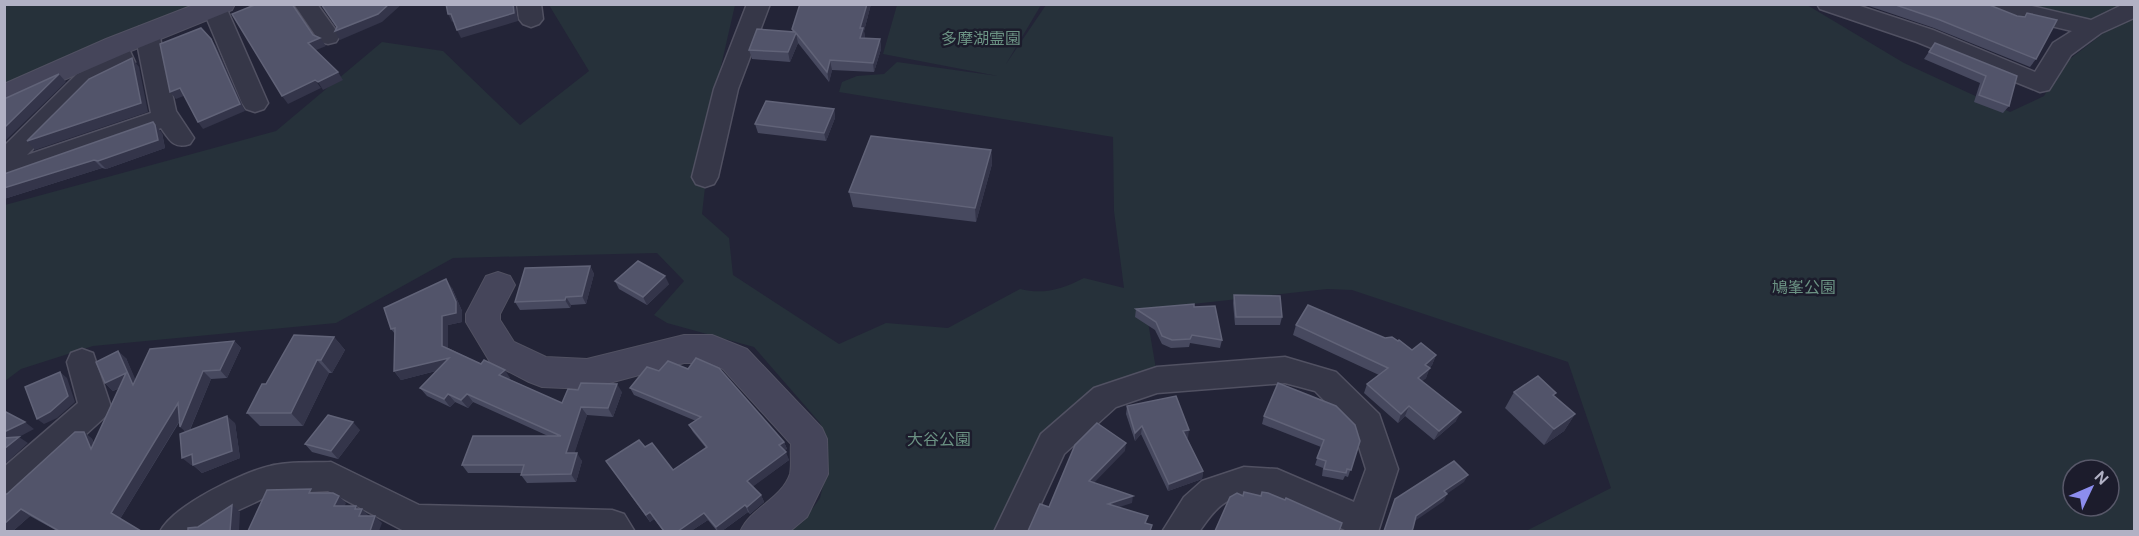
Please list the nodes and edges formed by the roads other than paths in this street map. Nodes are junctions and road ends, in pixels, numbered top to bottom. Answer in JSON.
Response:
{"nodes":[{"id":1,"x":305,"y":4,"type":"edge"},
{"id":2,"x":759,"y":4,"type":"edge"},
{"id":3,"x":1828,"y":4,"type":"edge"},
{"id":4,"x":1988,"y":4,"type":"edge"},
{"id":5,"x":218,"y":6,"type":"edge"},
{"id":6,"x":2134,"y":9,"type":"edge"},
{"id":7,"x":2093,"y":28,"type":"junction"},
{"id":8,"x":147,"y":33,"type":"junction"},
{"id":9,"x":328,"y":36,"type":"dead end"},
{"id":10,"x":116,"y":46,"type":"junction"},
{"id":11,"x":4,"y":96,"type":"edge"},
{"id":12,"x":255,"y":103,"type":"dead end"},
{"id":13,"x":4,"y":162,"type":"edge"},
{"id":14,"x":4,"y":173,"type":"edge"},
{"id":15,"x":705,"y":177,"type":"dead end"},
{"id":16,"x":498,"y":285,"type":"dead end"},
{"id":17,"x":82,"y":362,"type":"dead end"},
{"id":18,"x":4,"y":488,"type":"edge"},
{"id":19,"x":1362,"y":527,"type":"edge"},
{"id":20,"x":177,"y":531,"type":"edge"},
{"id":21,"x":618,"y":531,"type":"edge"},
{"id":22,"x":759,"y":531,"type":"edge"},
{"id":23,"x":1011,"y":531,"type":"edge"},
{"id":24,"x":1179,"y":531,"type":"edge"}],
"edges":[{"from":1,"to":9,"type":"street"},
{"from":2,"to":15,"type":"street"},
{"from":3,"to":7,"type":"street"},
{"from":4,"to":7,"type":"street"},
{"from":5,"to":8,"type":"street"},
{"from":5,"to":12,"type":"street"},
{"from":6,"to":7,"type":"street"},
{"from":8,"to":10,"type":"street"},
{"from":8,"to":14,"type":"street"},
{"from":10,"to":11,"type":"street"},
{"from":10,"to":13,"type":"street"},
{"from":16,"to":22,"type":"street"},
{"from":17,"to":18,"type":"street"},
{"from":19,"to":23,"type":"street"},
{"from":19,"to":24,"type":"street"},
{"from":20,"to":21,"type":"street"}]}
